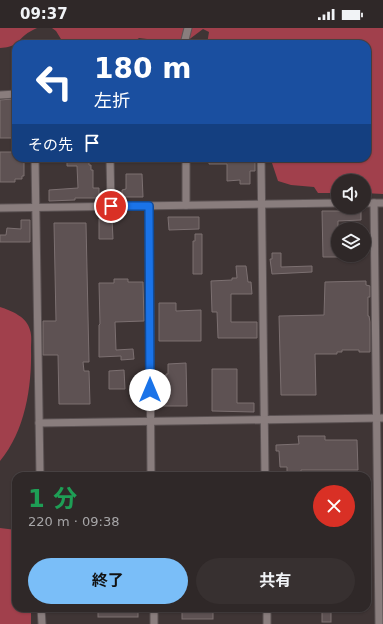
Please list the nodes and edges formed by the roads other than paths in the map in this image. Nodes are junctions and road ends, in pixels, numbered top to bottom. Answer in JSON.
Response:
{"nodes":[{"id":1,"x":188,"y":28,"type":"edge"},
{"id":2,"x":185,"y":40,"type":"edge"},
{"id":3,"x":0,"y":94,"type":"edge"},
{"id":4,"x":12,"y":94,"type":"edge"},
{"id":5,"x":35,"y":162,"type":"edge"},
{"id":6,"x":110,"y":162,"type":"edge"},
{"id":7,"x":186,"y":162,"type":"edge"},
{"id":8,"x":261,"y":162,"type":"edge"},
{"id":9,"x":383,"y":202,"type":"edge"},
{"id":10,"x":331,"y":203,"type":"edge"},
{"id":11,"x":374,"y":203,"type":"joint"},
{"id":12,"x":262,"y":204,"type":"junction"},
{"id":13,"x":186,"y":205,"type":"junction"},
{"id":14,"x":111,"y":206,"type":"junction"},
{"id":15,"x":149,"y":206,"type":"junction"},
{"id":16,"x":35,"y":207,"type":"junction"},
{"id":17,"x":0,"y":208,"type":"edge"},
{"id":18,"x":380,"y":418,"type":"edge"},
{"id":19,"x":264,"y":420,"type":"junction"},
{"id":20,"x":151,"y":421,"type":"junction"},
{"id":21,"x":39,"y":423,"type":"junction"},
{"id":22,"x":40,"y":472,"type":"edge"},
{"id":23,"x":152,"y":472,"type":"edge"},
{"id":24,"x":265,"y":472,"type":"edge"},
{"id":25,"x":41,"y":612,"type":"edge"},
{"id":26,"x":154,"y":612,"type":"edge"},
{"id":27,"x":267,"y":612,"type":"edge"},
{"id":28,"x":42,"y":624,"type":"edge"},
{"id":29,"x":154,"y":624,"type":"edge"},
{"id":30,"x":267,"y":624,"type":"edge"},
{"id":31,"x":380,"y":624,"type":"edge"}],
"edges":[{"from":1,"to":2,"type":"street"},
{"from":3,"to":4,"type":"street"},
{"from":5,"to":16,"type":"street"},
{"from":6,"to":14,"type":"street"},
{"from":7,"to":13,"type":"street"},
{"from":8,"to":12,"type":"street"},
{"from":9,"to":11,"type":"street"},
{"from":10,"to":12,"type":"street"},
{"from":11,"to":18,"type":"street"},
{"from":12,"to":13,"type":"street"},
{"from":12,"to":19,"type":"street"},
{"from":13,"to":15,"type":"street"},
{"from":14,"to":15,"type":"street"},
{"from":14,"to":16,"type":"street"},
{"from":15,"to":20,"type":"street"},
{"from":16,"to":17,"type":"street"},
{"from":16,"to":21,"type":"street"},
{"from":18,"to":19,"type":"street"},
{"from":18,"to":31,"type":"street"},
{"from":19,"to":20,"type":"street"},
{"from":19,"to":24,"type":"street"},
{"from":20,"to":21,"type":"street"},
{"from":20,"to":23,"type":"street"},
{"from":21,"to":22,"type":"street"},
{"from":25,"to":28,"type":"street"},
{"from":26,"to":29,"type":"street"},
{"from":27,"to":30,"type":"street"}]}
